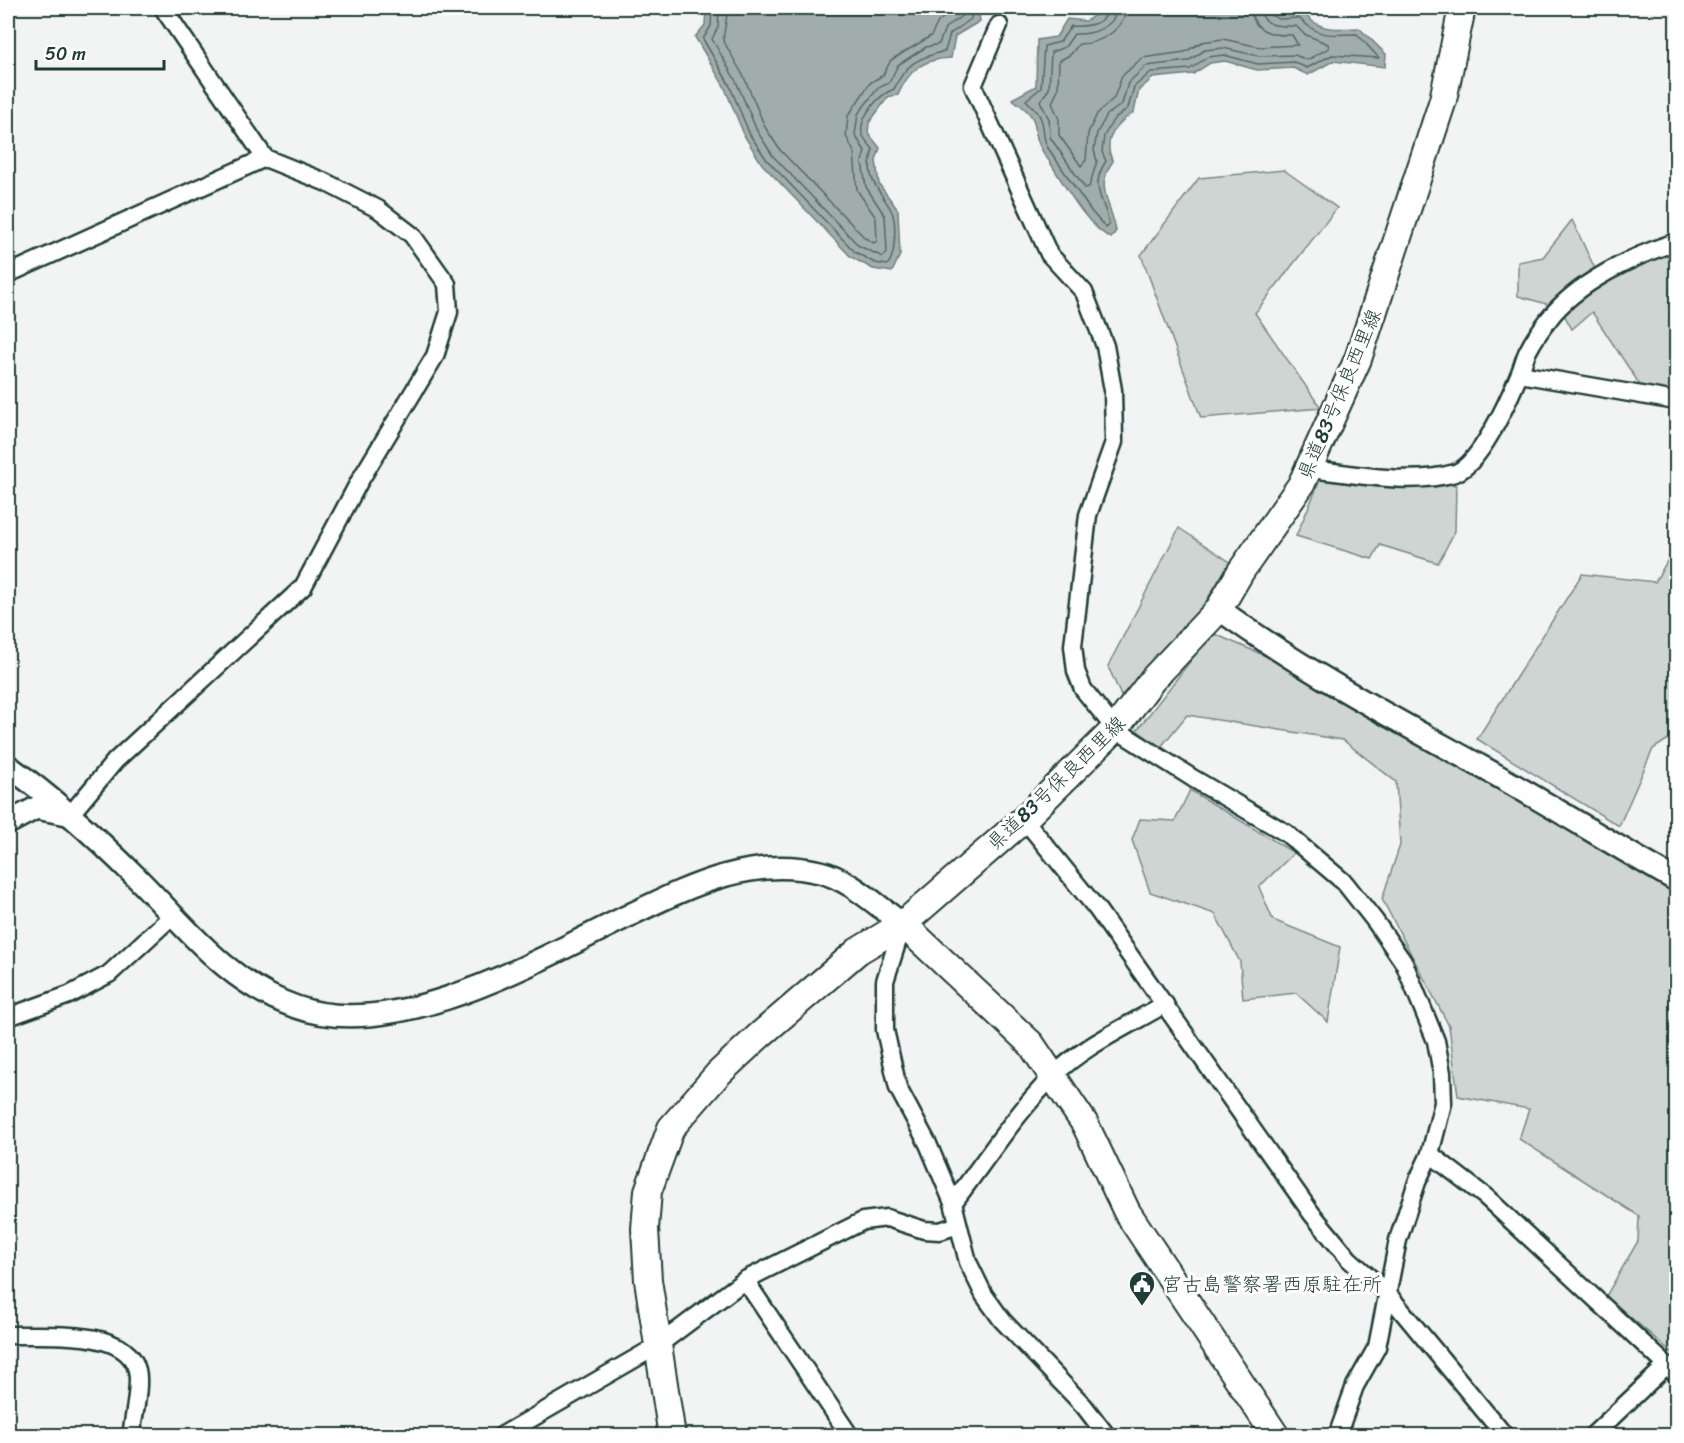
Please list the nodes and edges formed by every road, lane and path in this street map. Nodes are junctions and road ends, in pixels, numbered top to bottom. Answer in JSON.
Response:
{"nodes":[{"id":1,"x":163,"y":8,"type":"edge"},
{"id":2,"x":1462,"y":8,"type":"edge"},
{"id":3,"x":999,"y":25,"type":"dead end"},
{"id":4,"x":265,"y":158,"type":"junction"},
{"id":5,"x":1677,"y":242,"type":"edge"},
{"id":6,"x":8,"y":274,"type":"edge"},
{"id":7,"x":1520,"y":374,"type":"junction"},
{"id":8,"x":1677,"y":401,"type":"edge"},
{"id":9,"x":1310,"y":469,"type":"junction"},
{"id":10,"x":1219,"y":609,"type":"junction"},
{"id":11,"x":1115,"y":729,"type":"junction"},
{"id":12,"x":8,"y":766,"type":"edge"},
{"id":13,"x":70,"y":815,"type":"junction"},
{"id":14,"x":1024,"y":819,"type":"junction"},
{"id":15,"x":8,"y":823,"type":"edge"},
{"id":16,"x":1677,"y":880,"type":"edge"},
{"id":17,"x":173,"y":915,"type":"junction"},
{"id":18,"x":903,"y":924,"type":"junction"},
{"id":19,"x":1165,"y":1004,"type":"junction"},
{"id":20,"x":8,"y":1017,"type":"edge"},
{"id":21,"x":1053,"y":1076,"type":"junction"},
{"id":22,"x":1430,"y":1154,"type":"junction"},
{"id":23,"x":953,"y":1203,"type":"junction"},
{"id":24,"x":958,"y":1226,"type":"junction"},
{"id":25,"x":745,"y":1280,"type":"junction"},
{"id":26,"x":1387,"y":1293,"type":"junction"},
{"id":27,"x":8,"y":1335,"type":"edge"},
{"id":28,"x":657,"y":1346,"type":"junction"},
{"id":29,"x":1672,"y":1370,"type":"edge"},
{"id":30,"x":131,"y":1436,"type":"edge"},
{"id":31,"x":501,"y":1436,"type":"edge"},
{"id":32,"x":672,"y":1436,"type":"edge"},
{"id":33,"x":850,"y":1436,"type":"edge"},
{"id":34,"x":1107,"y":1436,"type":"edge"},
{"id":35,"x":1276,"y":1436,"type":"edge"},
{"id":36,"x":1336,"y":1436,"type":"edge"},
{"id":37,"x":1505,"y":1436,"type":"edge"},
{"id":38,"x":1592,"y":1436,"type":"edge"}],
"edges":[{"from":1,"to":4,"type":"street"},
{"from":2,"to":9,"type":"main road","name":"県道83号保良西里線"},
{"from":3,"to":11,"type":"street"},
{"from":4,"to":6,"type":"street"},
{"from":4,"to":13,"type":"street"},
{"from":5,"to":7,"type":"street"},
{"from":7,"to":8,"type":"street"},
{"from":7,"to":9,"type":"street"},
{"from":9,"to":10,"type":"main road","name":"県道83号保良西里線"},
{"from":10,"to":11,"type":"main road","name":"県道83号保良西里線"},
{"from":10,"to":16,"type":"street"},
{"from":11,"to":14,"type":"main road","name":"県道83号保良西里線"},
{"from":11,"to":22,"type":"street"},
{"from":12,"to":13,"type":"street"},
{"from":13,"to":15,"type":"street"},
{"from":13,"to":17,"type":"street"},
{"from":14,"to":18,"type":"main road","name":"県道83号保良西里線"},
{"from":14,"to":19,"type":"street"},
{"from":17,"to":18,"type":"street"},
{"from":17,"to":20,"type":"street"},
{"from":18,"to":21,"type":"main road"},
{"from":18,"to":23,"type":"street"},
{"from":18,"to":28,"type":"main road","name":"県道83号保良西里線"},
{"from":19,"to":21,"type":"street"},
{"from":19,"to":26,"type":"street"},
{"from":21,"to":23,"type":"street"},
{"from":21,"to":35,"type":"main road"},
{"from":22,"to":26,"type":"street"},
{"from":22,"to":29,"type":"street"},
{"from":23,"to":24,"type":"street"},
{"from":24,"to":25,"type":"street"},
{"from":24,"to":34,"type":"street"},
{"from":25,"to":28,"type":"street"},
{"from":25,"to":33,"type":"street"},
{"from":26,"to":36,"type":"street"},
{"from":26,"to":37,"type":"street"},
{"from":27,"to":30,"type":"street"},
{"from":28,"to":31,"type":"street"},
{"from":28,"to":32,"type":"main road","name":"県道83号保良西里線"},
{"from":29,"to":38,"type":"street"}]}
